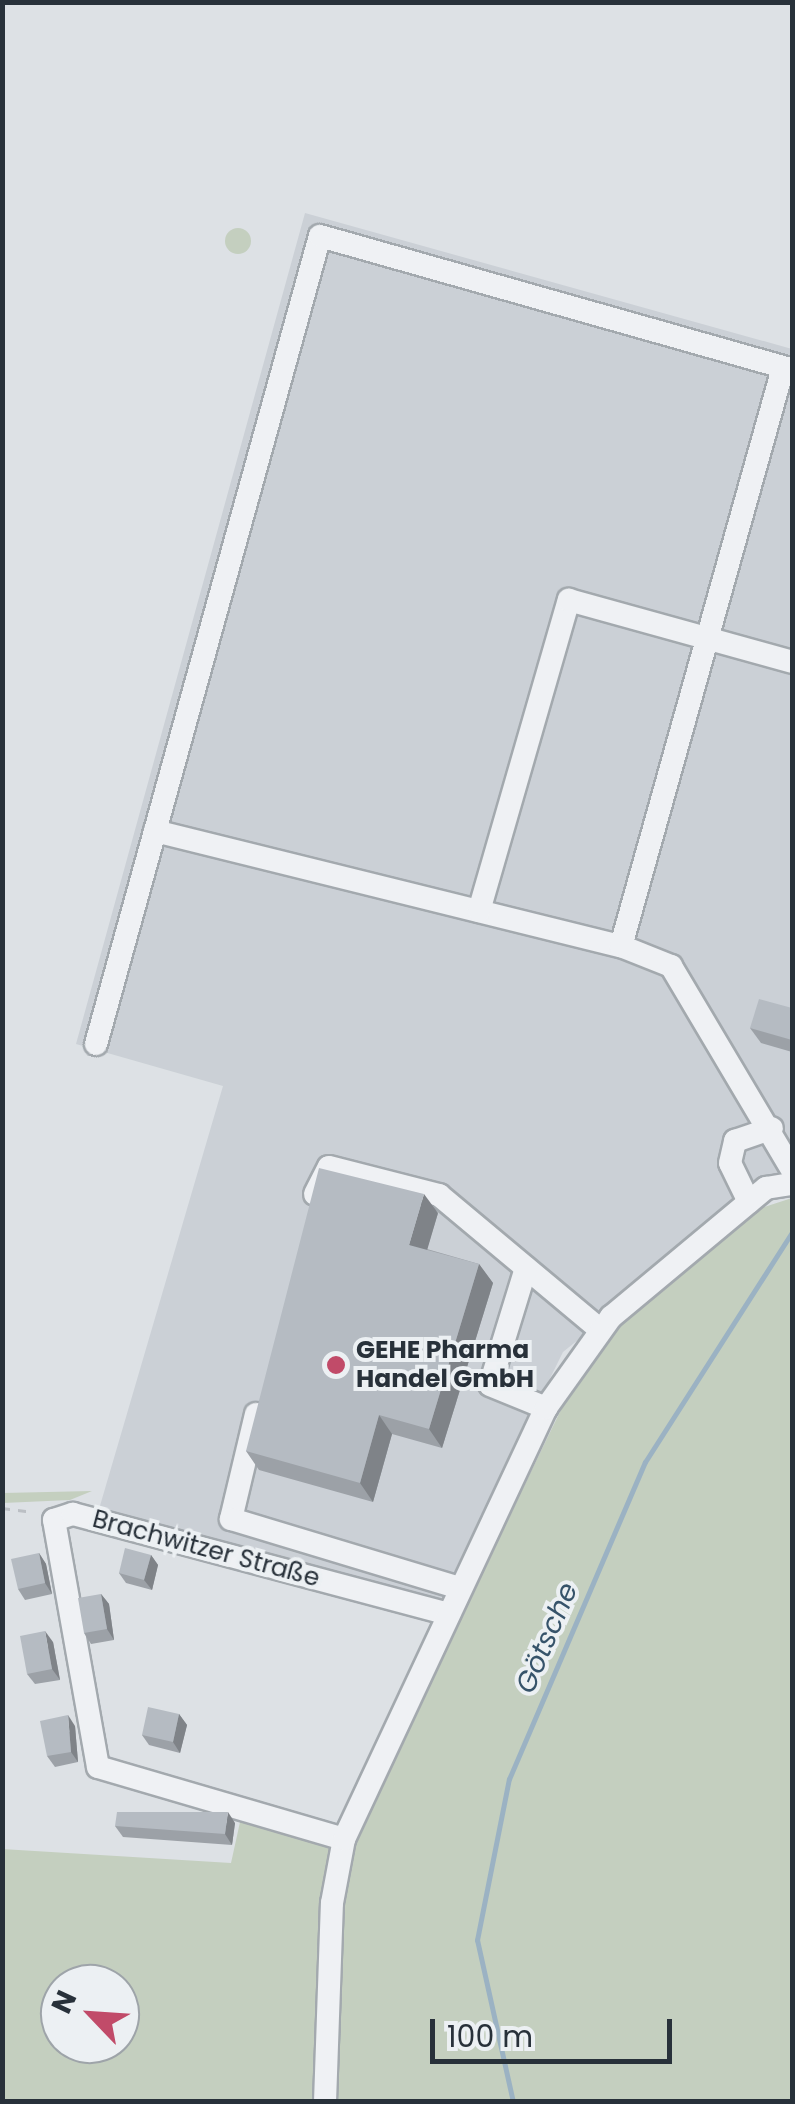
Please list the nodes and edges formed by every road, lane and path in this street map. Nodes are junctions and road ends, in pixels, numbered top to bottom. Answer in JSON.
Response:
{"nodes":[{"id":1,"x":788,"y":369,"type":"edge"},
{"id":2,"x":707,"y":638,"type":"junction"},
{"id":3,"x":792,"y":662,"type":"edge"},
{"id":4,"x":156,"y":831,"type":"junction"},
{"id":5,"x":480,"y":910,"type":"junction"},
{"id":6,"x":621,"y":946,"type":"junction"},
{"id":7,"x":96,"y":1044,"type":"dead end"},
{"id":8,"x":772,"y":1128,"type":"junction"},
{"id":9,"x":792,"y":1170,"type":"edge"},
{"id":10,"x":792,"y":1184,"type":"edge"},
{"id":11,"x":749,"y":1202,"type":"junction"},
{"id":12,"x":307,"y":1226,"type":"edge"},
{"id":13,"x":526,"y":1268,"type":"junction"},
{"id":14,"x":599,"y":1329,"type":"junction"},
{"id":15,"x":266,"y":1379,"type":"edge"},
{"id":16,"x":546,"y":1408,"type":"junction"},
{"id":17,"x":2,"y":1508,"type":"edge"},
{"id":18,"x":54,"y":1520,"type":"junction"},
{"id":19,"x":460,"y":1588,"type":"junction"},
{"id":20,"x":448,"y":1614,"type":"junction"},
{"id":21,"x":344,"y":1839,"type":"junction"},
{"id":22,"x":326,"y":2102,"type":"edge"}],
"edges":[{"from":1,"to":2,"type":"street"},
{"from":1,"to":4,"type":"street"},
{"from":2,"to":3,"type":"street"},
{"from":2,"to":5,"type":"street"},
{"from":2,"to":6,"type":"street"},
{"from":4,"to":5,"type":"street"},
{"from":4,"to":7,"type":"street"},
{"from":5,"to":6,"type":"street"},
{"from":6,"to":8,"type":"street"},
{"from":8,"to":9,"type":"street"},
{"from":8,"to":11,"type":"street"},
{"from":10,"to":11,"type":"street"},
{"from":11,"to":14,"type":"street"},
{"from":12,"to":13,"type":"street"},
{"from":13,"to":14,"type":"street"},
{"from":13,"to":16,"type":"street"},
{"from":14,"to":16,"type":"street"},
{"from":15,"to":19,"type":"street"},
{"from":16,"to":19,"type":"street"},
{"from":17,"to":18,"type":"path"},
{"from":18,"to":20,"type":"street","name":"Brachwitzer Straße"},
{"from":18,"to":21,"type":"street","name":"Brachwitzer Straße"},
{"from":19,"to":20,"type":"street"},
{"from":20,"to":21,"type":"street"},
{"from":21,"to":22,"type":"street"}]}
